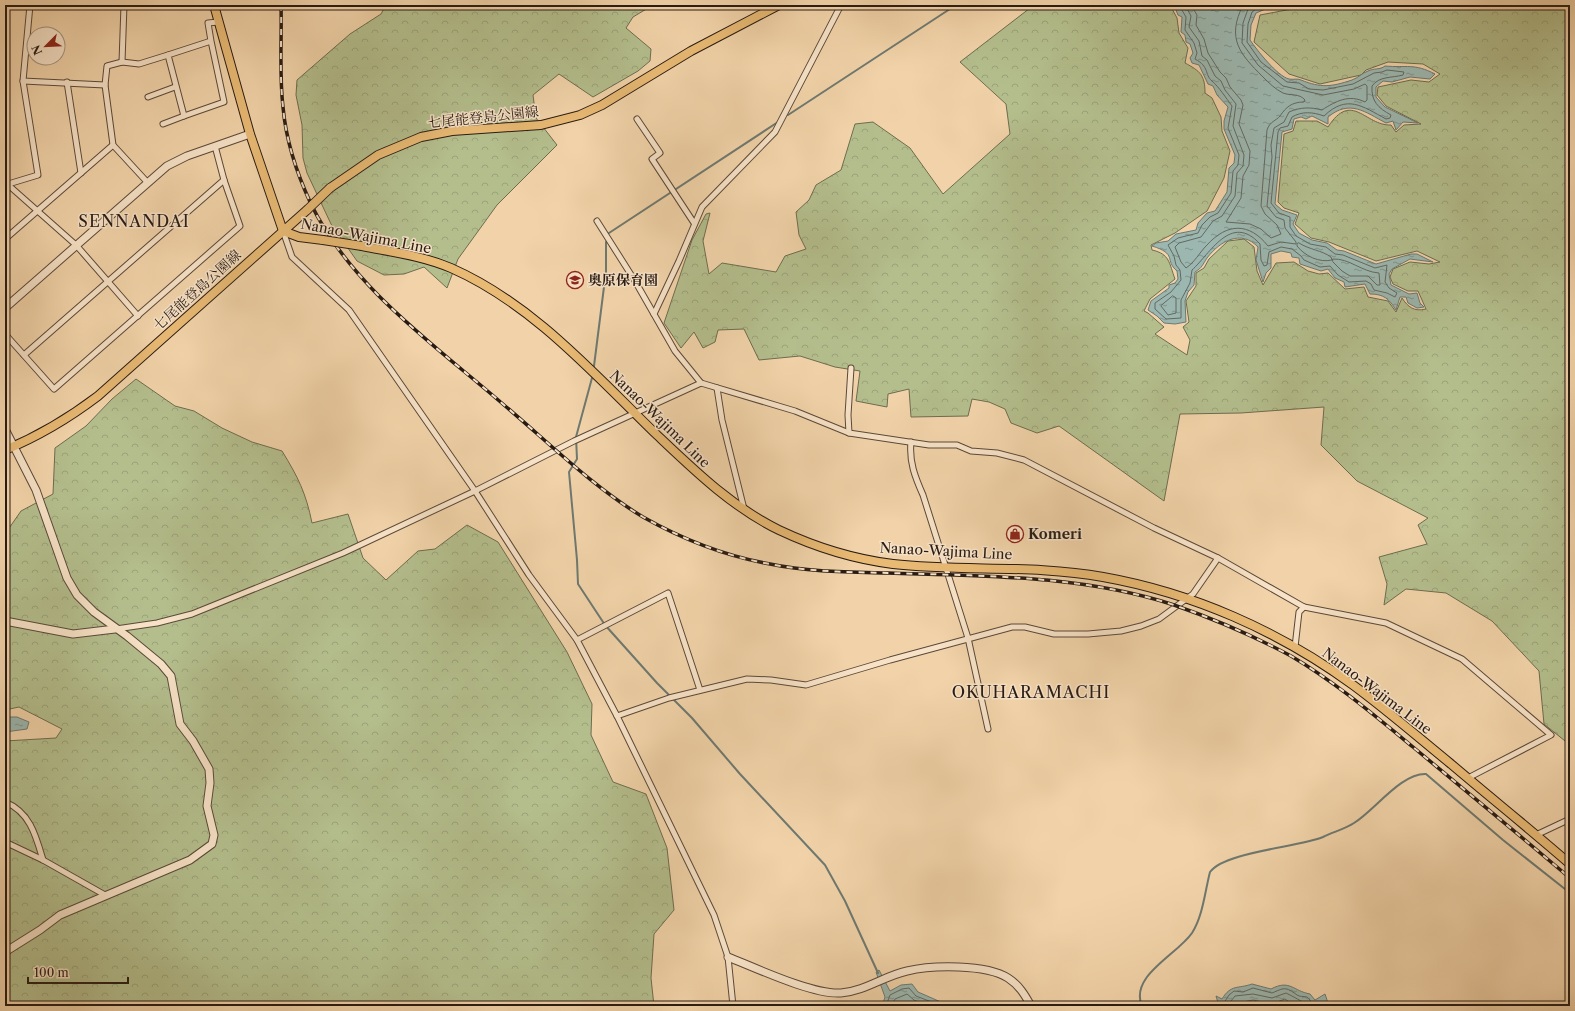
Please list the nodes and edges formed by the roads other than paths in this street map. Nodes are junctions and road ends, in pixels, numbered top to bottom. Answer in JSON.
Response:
{"nodes":[{"id":1,"x":30,"y":5,"type":"edge"},
{"id":2,"x":124,"y":5,"type":"edge"},
{"id":3,"x":214,"y":5,"type":"edge"},
{"id":4,"x":779,"y":5,"type":"edge"},
{"id":5,"x":841,"y":5,"type":"edge"},
{"id":6,"x":218,"y":22,"type":"junction"},
{"id":7,"x":211,"y":41,"type":"junction"},
{"id":8,"x":168,"y":55,"type":"junction"},
{"id":9,"x":122,"y":62,"type":"junction"},
{"id":10,"x":23,"y":81,"type":"junction"},
{"id":11,"x":67,"y":82,"type":"junction"},
{"id":12,"x":105,"y":85,"type":"junction"},
{"id":13,"x":175,"y":87,"type":"junction"},
{"id":14,"x":148,"y":97,"type":"dead end"},
{"id":15,"x":184,"y":116,"type":"junction"},
{"id":16,"x":637,"y":119,"type":"dead end"},
{"id":17,"x":163,"y":124,"type":"dead end"},
{"id":18,"x":250,"y":134,"type":"junction"},
{"id":19,"x":113,"y":145,"type":"junction"},
{"id":20,"x":215,"y":146,"type":"junction"},
{"id":21,"x":81,"y":173,"type":"junction"},
{"id":22,"x":224,"y":180,"type":"junction"},
{"id":23,"x":148,"y":183,"type":"junction"},
{"id":24,"x":6,"y":184,"type":"edge"},
{"id":25,"x":36,"y":211,"type":"junction"},
{"id":26,"x":597,"y":221,"type":"dead end"},
{"id":27,"x":694,"y":223,"type":"junction"},
{"id":28,"x":284,"y":231,"type":"junction"},
{"id":29,"x":5,"y":239,"type":"edge"},
{"id":30,"x":76,"y":246,"type":"junction"},
{"id":31,"x":107,"y":281,"type":"junction"},
{"id":32,"x":5,"y":308,"type":"edge"},
{"id":33,"x":654,"y":314,"type":"junction"},
{"id":34,"x":138,"y":316,"type":"junction"},
{"id":35,"x":5,"y":334,"type":"edge"},
{"id":36,"x":24,"y":355,"type":"junction"},
{"id":37,"x":851,"y":368,"type":"dead end"},
{"id":38,"x":701,"y":383,"type":"junction"},
{"id":39,"x":717,"y":388,"type":"junction"},
{"id":40,"x":634,"y":413,"type":"junction"},
{"id":41,"x":5,"y":429,"type":"edge"},
{"id":42,"x":850,"y":433,"type":"junction"},
{"id":43,"x":911,"y":442,"type":"junction"},
{"id":44,"x":14,"y":446,"type":"junction"},
{"id":45,"x":5,"y":450,"type":"edge"},
{"id":46,"x":475,"y":491,"type":"junction"},
{"id":47,"x":744,"y":510,"type":"junction"},
{"id":48,"x":1218,"y":558,"type":"junction"},
{"id":49,"x":947,"y":566,"type":"junction"},
{"id":50,"x":1185,"y":599,"type":"junction"},
{"id":51,"x":1304,"y":606,"type":"junction"},
{"id":52,"x":5,"y":621,"type":"edge"},
{"id":53,"x":115,"y":629,"type":"junction"},
{"id":54,"x":968,"y":638,"type":"junction"},
{"id":55,"x":577,"y":640,"type":"junction"},
{"id":56,"x":1295,"y":647,"type":"junction"},
{"id":57,"x":700,"y":690,"type":"junction"},
{"id":58,"x":617,"y":716,"type":"junction"},
{"id":59,"x":988,"y":729,"type":"dead end"},
{"id":60,"x":1468,"y":778,"type":"junction"},
{"id":61,"x":5,"y":802,"type":"edge"},
{"id":62,"x":1570,"y":819,"type":"edge"},
{"id":63,"x":1536,"y":835,"type":"junction"},
{"id":64,"x":5,"y":842,"type":"edge"},
{"id":65,"x":42,"y":860,"type":"junction"},
{"id":66,"x":1570,"y":864,"type":"edge"},
{"id":67,"x":105,"y":894,"type":"junction"},
{"id":68,"x":5,"y":952,"type":"edge"},
{"id":69,"x":728,"y":958,"type":"junction"},
{"id":70,"x":732,"y":1006,"type":"edge"},
{"id":71,"x":1031,"y":1006,"type":"edge"}],
"edges":[{"from":1,"to":10,"type":"street"},
{"from":2,"to":9,"type":"street"},
{"from":3,"to":6,"type":"main road","name":"Nanao-Wajima Line"},
{"from":4,"to":28,"type":"main road","name":"七尾能登島公園線","bridge":true},
{"from":5,"to":27,"type":"street"},
{"from":6,"to":7,"type":"street"},
{"from":6,"to":18,"type":"main road","name":"Nanao-Wajima Line"},
{"from":7,"to":8,"type":"street"},
{"from":7,"to":15,"type":"street"},
{"from":8,"to":9,"type":"street"},
{"from":8,"to":13,"type":"street"},
{"from":9,"to":12,"type":"street"},
{"from":10,"to":11,"type":"street"},
{"from":10,"to":24,"type":"street"},
{"from":11,"to":12,"type":"street"},
{"from":11,"to":21,"type":"street"},
{"from":12,"to":19,"type":"street"},
{"from":13,"to":14,"type":"street"},
{"from":13,"to":15,"type":"street"},
{"from":15,"to":17,"type":"street"},
{"from":16,"to":27,"type":"street"},
{"from":18,"to":20,"type":"street"},
{"from":18,"to":28,"type":"main road","name":"Nanao-Wajima Line"},
{"from":19,"to":21,"type":"street"},
{"from":19,"to":23,"type":"street"},
{"from":20,"to":22,"type":"street"},
{"from":20,"to":23,"type":"street"},
{"from":21,"to":25,"type":"street"},
{"from":22,"to":31,"type":"street"},
{"from":22,"to":34,"type":"street"},
{"from":23,"to":30,"type":"street"},
{"from":24,"to":25,"type":"street"},
{"from":25,"to":29,"type":"street"},
{"from":25,"to":30,"type":"street"},
{"from":26,"to":33,"type":"street"},
{"from":27,"to":33,"type":"street"},
{"from":28,"to":40,"type":"main road","name":"Nanao-Wajima Line","bridge":true},
{"from":28,"to":44,"type":"main road","name":"七尾能登島公園線"},
{"from":28,"to":46,"type":"street"},
{"from":30,"to":31,"type":"street"},
{"from":30,"to":32,"type":"street"},
{"from":31,"to":34,"type":"street"},
{"from":31,"to":36,"type":"street"},
{"from":33,"to":38,"type":"street"},
{"from":34,"to":36,"type":"street"},
{"from":35,"to":36,"type":"street"},
{"from":37,"to":42,"type":"street"},
{"from":38,"to":39,"type":"street"},
{"from":38,"to":40,"type":"street"},
{"from":39,"to":42,"type":"street"},
{"from":39,"to":47,"type":"street"},
{"from":40,"to":46,"type":"street"},
{"from":40,"to":47,"type":"main road","name":"Nanao-Wajima Line"},
{"from":41,"to":44,"type":"street"},
{"from":42,"to":43,"type":"street"},
{"from":43,"to":48,"type":"street"},
{"from":43,"to":49,"type":"street"},
{"from":44,"to":45,"type":"main road","name":"七尾能登島公園線"},
{"from":44,"to":53,"type":"street"},
{"from":46,"to":53,"type":"street"},
{"from":46,"to":55,"type":"street"},
{"from":47,"to":49,"type":"main road","name":"Nanao-Wajima Line"},
{"from":48,"to":50,"type":"street"},
{"from":48,"to":51,"type":"street"},
{"from":49,"to":50,"type":"main road","name":"Nanao-Wajima Line"},
{"from":49,"to":54,"type":"street"},
{"from":50,"to":54,"type":"street"},
{"from":50,"to":56,"type":"main road","name":"Nanao-Wajima Line"},
{"from":51,"to":56,"type":"street"},
{"from":51,"to":60,"type":"street"},
{"from":52,"to":53,"type":"street"},
{"from":53,"to":67,"type":"street"},
{"from":54,"to":57,"type":"street"},
{"from":54,"to":59,"type":"street"},
{"from":55,"to":57,"type":"street"},
{"from":55,"to":58,"type":"street"},
{"from":56,"to":60,"type":"main road","name":"Nanao-Wajima Line"},
{"from":57,"to":58,"type":"street"},
{"from":58,"to":69,"type":"street"},
{"from":60,"to":63,"type":"main road","name":"Nanao-Wajima Line"},
{"from":61,"to":65,"type":"street"},
{"from":62,"to":63,"type":"street"},
{"from":63,"to":66,"type":"main road","name":"Nanao-Wajima Line"},
{"from":64,"to":65,"type":"street"},
{"from":65,"to":67,"type":"street"},
{"from":67,"to":68,"type":"street"},
{"from":69,"to":70,"type":"street"},
{"from":69,"to":71,"type":"street"}]}
